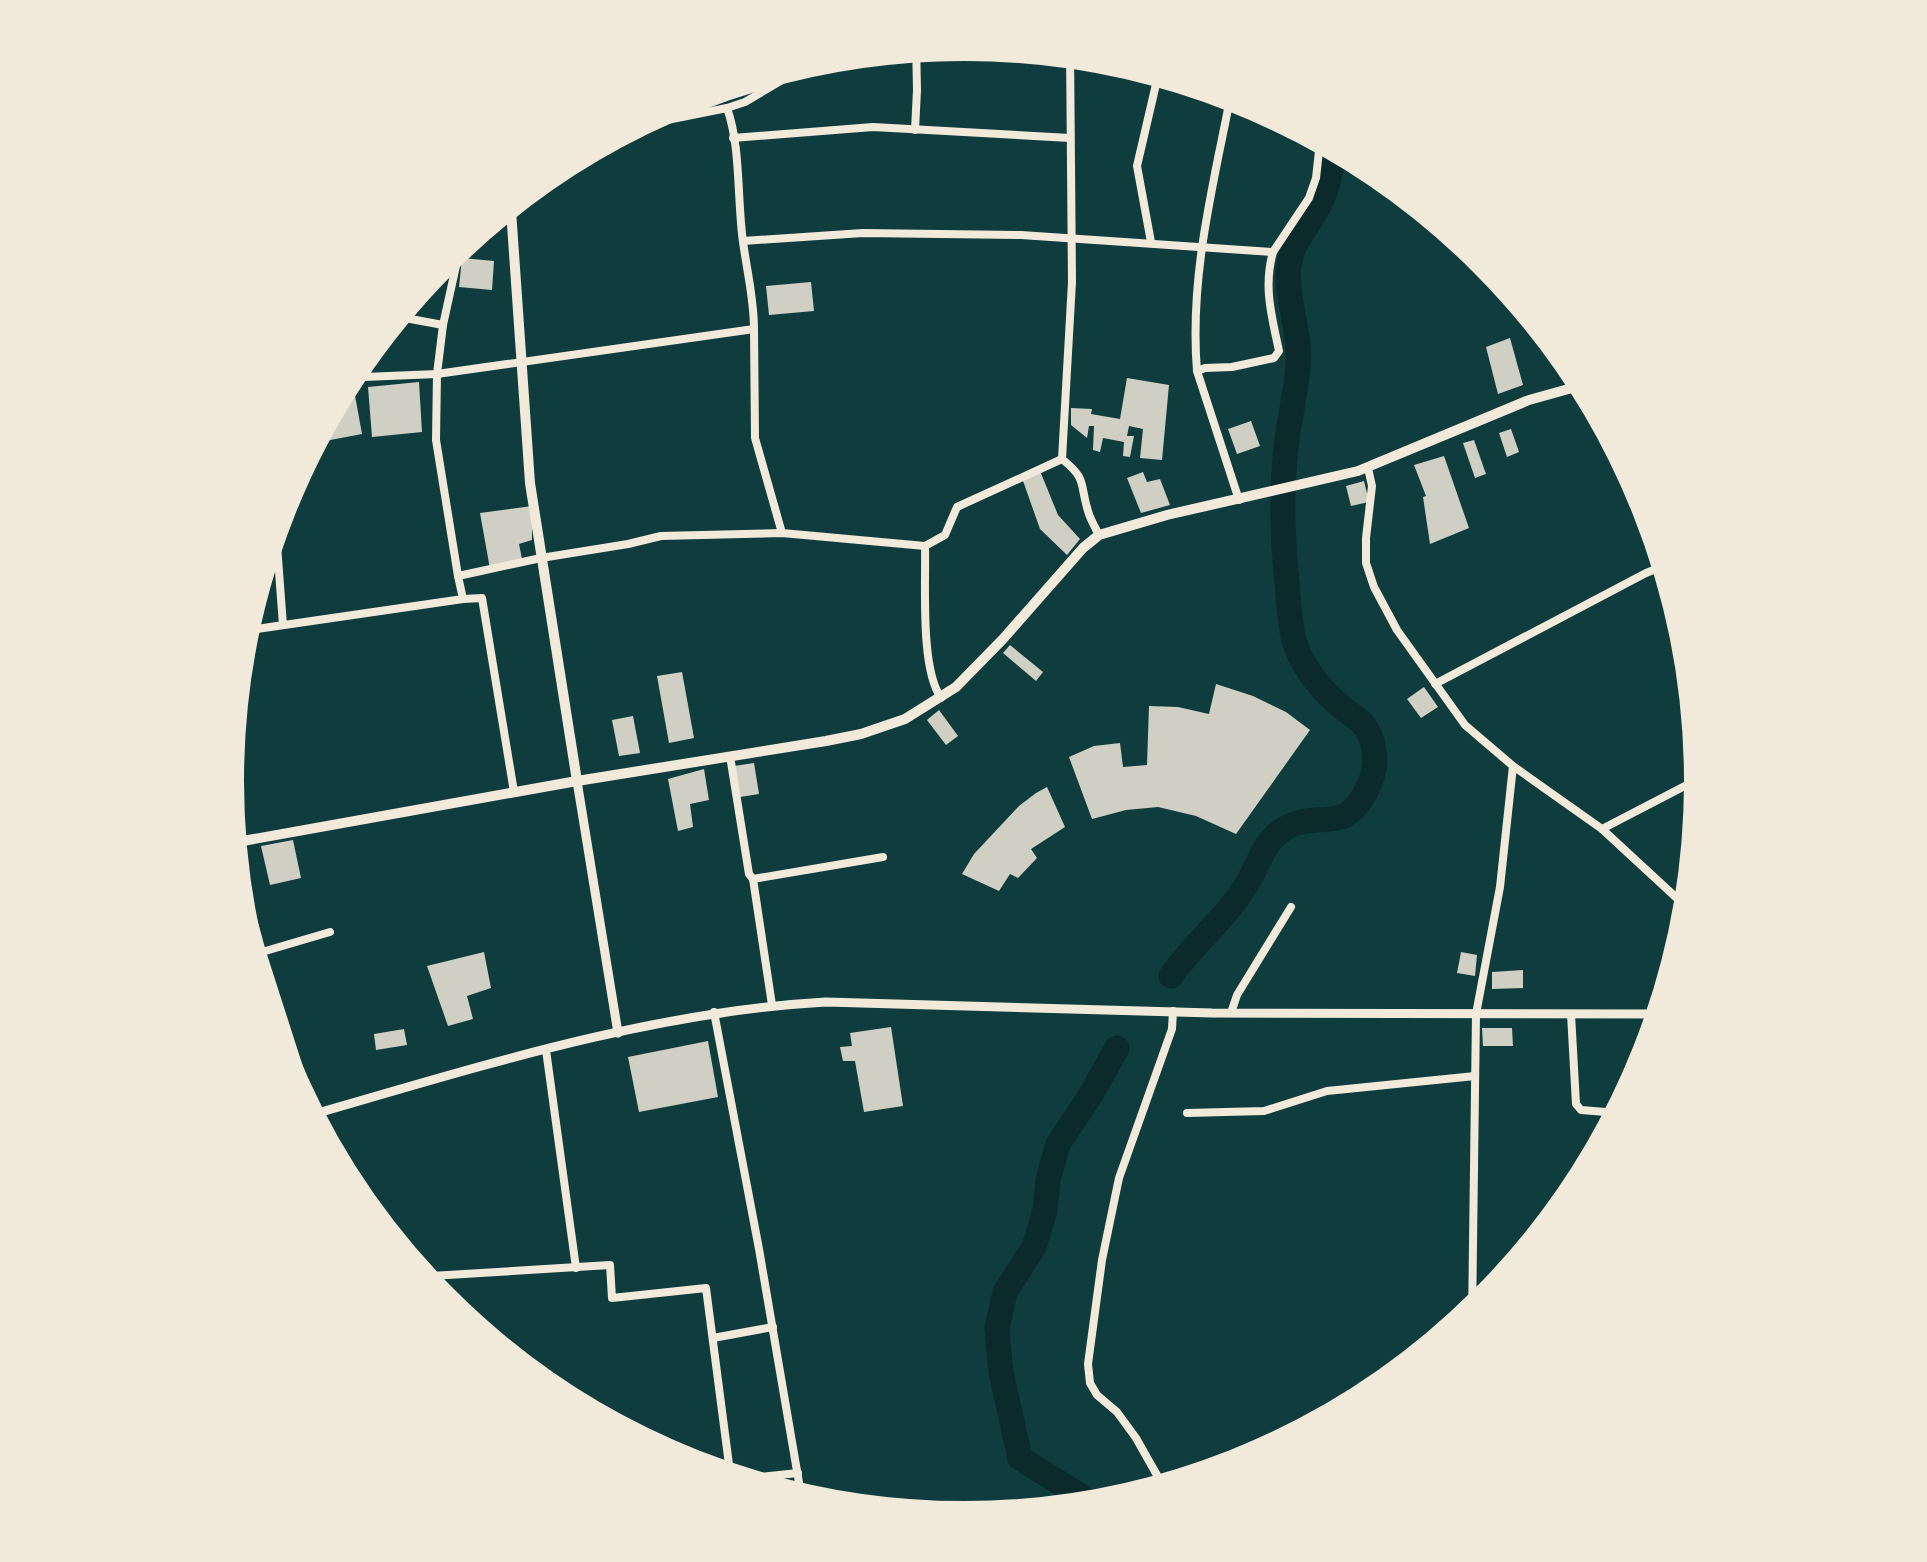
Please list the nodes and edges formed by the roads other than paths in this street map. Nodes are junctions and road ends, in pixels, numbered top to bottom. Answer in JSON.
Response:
{"nodes":[{"id":1,"x":916,"y":57,"type":"edge"},
{"id":2,"x":1070,"y":63,"type":"edge"},
{"id":3,"x":787,"y":77,"type":"edge"},
{"id":4,"x":1157,"y":82,"type":"edge"},
{"id":5,"x":1229,"y":106,"type":"edge"},
{"id":6,"x":727,"y":108,"type":"junction"},
{"id":7,"x":667,"y":120,"type":"dead end"},
{"id":8,"x":914,"y":130,"type":"junction"},
{"id":9,"x":733,"y":138,"type":"junction"},
{"id":10,"x":1070,"y":138,"type":"junction"},
{"id":11,"x":1319,"y":148,"type":"edge"},
{"id":12,"x":511,"y":214,"type":"edge"},
{"id":13,"x":1071,"y":238,"type":"junction"},
{"id":14,"x":743,"y":241,"type":"junction"},
{"id":15,"x":1151,"y":242,"type":"junction"},
{"id":16,"x":1202,"y":246,"type":"junction"},
{"id":17,"x":1273,"y":252,"type":"junction"},
{"id":18,"x":457,"y":261,"type":"edge"},
{"id":19,"x":405,"y":318,"type":"edge"},
{"id":20,"x":443,"y":325,"type":"junction"},
{"id":21,"x":754,"y":328,"type":"junction"},
{"id":22,"x":520,"y":364,"type":"junction"},
{"id":23,"x":1196,"y":371,"type":"junction"},
{"id":24,"x":436,"y":374,"type":"junction"},
{"id":25,"x":361,"y":377,"type":"edge"},
{"id":26,"x":1573,"y":388,"type":"edge"},
{"id":27,"x":1062,"y":459,"type":"junction"},
{"id":28,"x":1368,"y":468,"type":"junction"},
{"id":29,"x":1239,"y":500,"type":"junction"},
{"id":30,"x":782,"y":533,"type":"junction"},
{"id":31,"x":1099,"y":535,"type":"junction"},
{"id":32,"x":277,"y":545,"type":"edge"},
{"id":33,"x":925,"y":546,"type":"junction"},
{"id":34,"x":541,"y":558,"type":"junction"},
{"id":35,"x":1657,"y":569,"type":"edge"},
{"id":36,"x":458,"y":576,"type":"junction"},
{"id":37,"x":463,"y":599,"type":"junction"},
{"id":38,"x":283,"y":625,"type":"junction"},
{"id":39,"x":253,"y":629,"type":"edge"},
{"id":40,"x":1435,"y":684,"type":"junction"},
{"id":41,"x":940,"y":698,"type":"junction"},
{"id":42,"x":730,"y":756,"type":"junction"},
{"id":43,"x":1513,"y":766,"type":"junction"},
{"id":44,"x":577,"y":781,"type":"junction"},
{"id":45,"x":1690,"y":783,"type":"edge"},
{"id":46,"x":514,"y":792,"type":"junction"},
{"id":47,"x":1602,"y":829,"type":"junction"},
{"id":48,"x":240,"y":839,"type":"edge"},
{"id":49,"x":883,"y":856,"type":"dead end"},
{"id":50,"x":753,"y":880,"type":"junction"},
{"id":51,"x":1679,"y":900,"type":"edge"},
{"id":52,"x":1290,"y":907,"type":"dead end"},
{"id":53,"x":249,"y":910,"type":"edge"},
{"id":54,"x":330,"y":932,"type":"dead end"},
{"id":55,"x":262,"y":952,"type":"junction"},
{"id":56,"x":772,"y":1005,"type":"junction"},
{"id":57,"x":1173,"y":1011,"type":"junction"},
{"id":58,"x":714,"y":1012,"type":"junction"},
{"id":59,"x":1232,"y":1013,"type":"junction"},
{"id":60,"x":1476,"y":1014,"type":"junction"},
{"id":61,"x":1571,"y":1014,"type":"junction"},
{"id":62,"x":1651,"y":1014,"type":"edge"},
{"id":63,"x":618,"y":1033,"type":"junction"},
{"id":64,"x":546,"y":1050,"type":"junction"},
{"id":65,"x":292,"y":1055,"type":"edge"},
{"id":66,"x":1476,"y":1076,"type":"junction"},
{"id":67,"x":1187,"y":1112,"type":"dead end"},
{"id":68,"x":318,"y":1113,"type":"edge"},
{"id":69,"x":1609,"y":1113,"type":"edge"},
{"id":70,"x":576,"y":1268,"type":"junction"},
{"id":71,"x":433,"y":1276,"type":"edge"},
{"id":72,"x":1472,"y":1298,"type":"edge"},
{"id":73,"x":773,"y":1328,"type":"junction"},
{"id":74,"x":713,"y":1338,"type":"junction"},
{"id":75,"x":729,"y":1468,"type":"edge"},
{"id":76,"x":798,"y":1473,"type":"junction"},
{"id":77,"x":760,"y":1477,"type":"edge"},
{"id":78,"x":1159,"y":1480,"type":"edge"},
{"id":79,"x":800,"y":1488,"type":"edge"}],
"edges":[{"from":1,"to":8,"type":"street"},
{"from":2,"to":10,"type":"street"},
{"from":3,"to":6,"type":"street"},
{"from":4,"to":15,"type":"street"},
{"from":5,"to":16,"type":"street"},
{"from":6,"to":7,"type":"street"},
{"from":6,"to":9,"type":"street"},
{"from":8,"to":9,"type":"street"},
{"from":8,"to":10,"type":"street"},
{"from":9,"to":14,"type":"street"},
{"from":10,"to":13,"type":"street"},
{"from":11,"to":17,"type":"street"},
{"from":12,"to":22,"type":"main road"},
{"from":13,"to":14,"type":"street"},
{"from":13,"to":15,"type":"street"},
{"from":13,"to":27,"type":"street"},
{"from":14,"to":21,"type":"street"},
{"from":15,"to":16,"type":"street"},
{"from":16,"to":17,"type":"street"},
{"from":16,"to":23,"type":"street"},
{"from":17,"to":23,"type":"street"},
{"from":18,"to":20,"type":"street"},
{"from":19,"to":20,"type":"street"},
{"from":20,"to":24,"type":"street"},
{"from":21,"to":22,"type":"street"},
{"from":21,"to":30,"type":"street"},
{"from":22,"to":24,"type":"street"},
{"from":22,"to":34,"type":"main road"},
{"from":23,"to":29,"type":"street"},
{"from":24,"to":25,"type":"street"},
{"from":24,"to":36,"type":"street"},
{"from":26,"to":28,"type":"main road"},
{"from":27,"to":31,"type":"street"},
{"from":27,"to":33,"type":"street"},
{"from":28,"to":29,"type":"main road"},
{"from":28,"to":40,"type":"street"},
{"from":29,"to":31,"type":"main road"},
{"from":30,"to":33,"type":"street"},
{"from":30,"to":34,"type":"street"},
{"from":31,"to":41,"type":"main road"},
{"from":32,"to":38,"type":"street"},
{"from":33,"to":41,"type":"street"},
{"from":34,"to":36,"type":"street"},
{"from":34,"to":44,"type":"main road"},
{"from":35,"to":40,"type":"street"},
{"from":36,"to":37,"type":"street"},
{"from":37,"to":38,"type":"street"},
{"from":37,"to":46,"type":"street"},
{"from":38,"to":39,"type":"street"},
{"from":40,"to":43,"type":"street"},
{"from":41,"to":42,"type":"main road"},
{"from":42,"to":44,"type":"main road"},
{"from":42,"to":50,"type":"street"},
{"from":43,"to":47,"type":"street"},
{"from":43,"to":60,"type":"street"},
{"from":44,"to":46,"type":"main road"},
{"from":44,"to":63,"type":"street"},
{"from":45,"to":47,"type":"street"},
{"from":46,"to":48,"type":"main road"},
{"from":47,"to":51,"type":"street"},
{"from":49,"to":50,"type":"street"},
{"from":50,"to":56,"type":"street"},
{"from":52,"to":59,"type":"street"},
{"from":53,"to":55,"type":"street"},
{"from":54,"to":55,"type":"street"},
{"from":55,"to":65,"type":"street"},
{"from":56,"to":57,"type":"street"},
{"from":56,"to":58,"type":"street"},
{"from":57,"to":59,"type":"street"},
{"from":57,"to":78,"type":"street"},
{"from":58,"to":63,"type":"street"},
{"from":58,"to":73,"type":"street"},
{"from":59,"to":60,"type":"street"},
{"from":60,"to":61,"type":"street"},
{"from":60,"to":66,"type":"street"},
{"from":61,"to":62,"type":"street"},
{"from":61,"to":69,"type":"street"},
{"from":63,"to":64,"type":"street"},
{"from":64,"to":68,"type":"street"},
{"from":64,"to":70,"type":"street"},
{"from":66,"to":67,"type":"street"},
{"from":66,"to":72,"type":"street"},
{"from":70,"to":71,"type":"street"},
{"from":70,"to":74,"type":"street"},
{"from":73,"to":74,"type":"street"},
{"from":73,"to":76,"type":"street"},
{"from":74,"to":75,"type":"street"},
{"from":76,"to":77,"type":"street"},
{"from":76,"to":79,"type":"street"}]}
